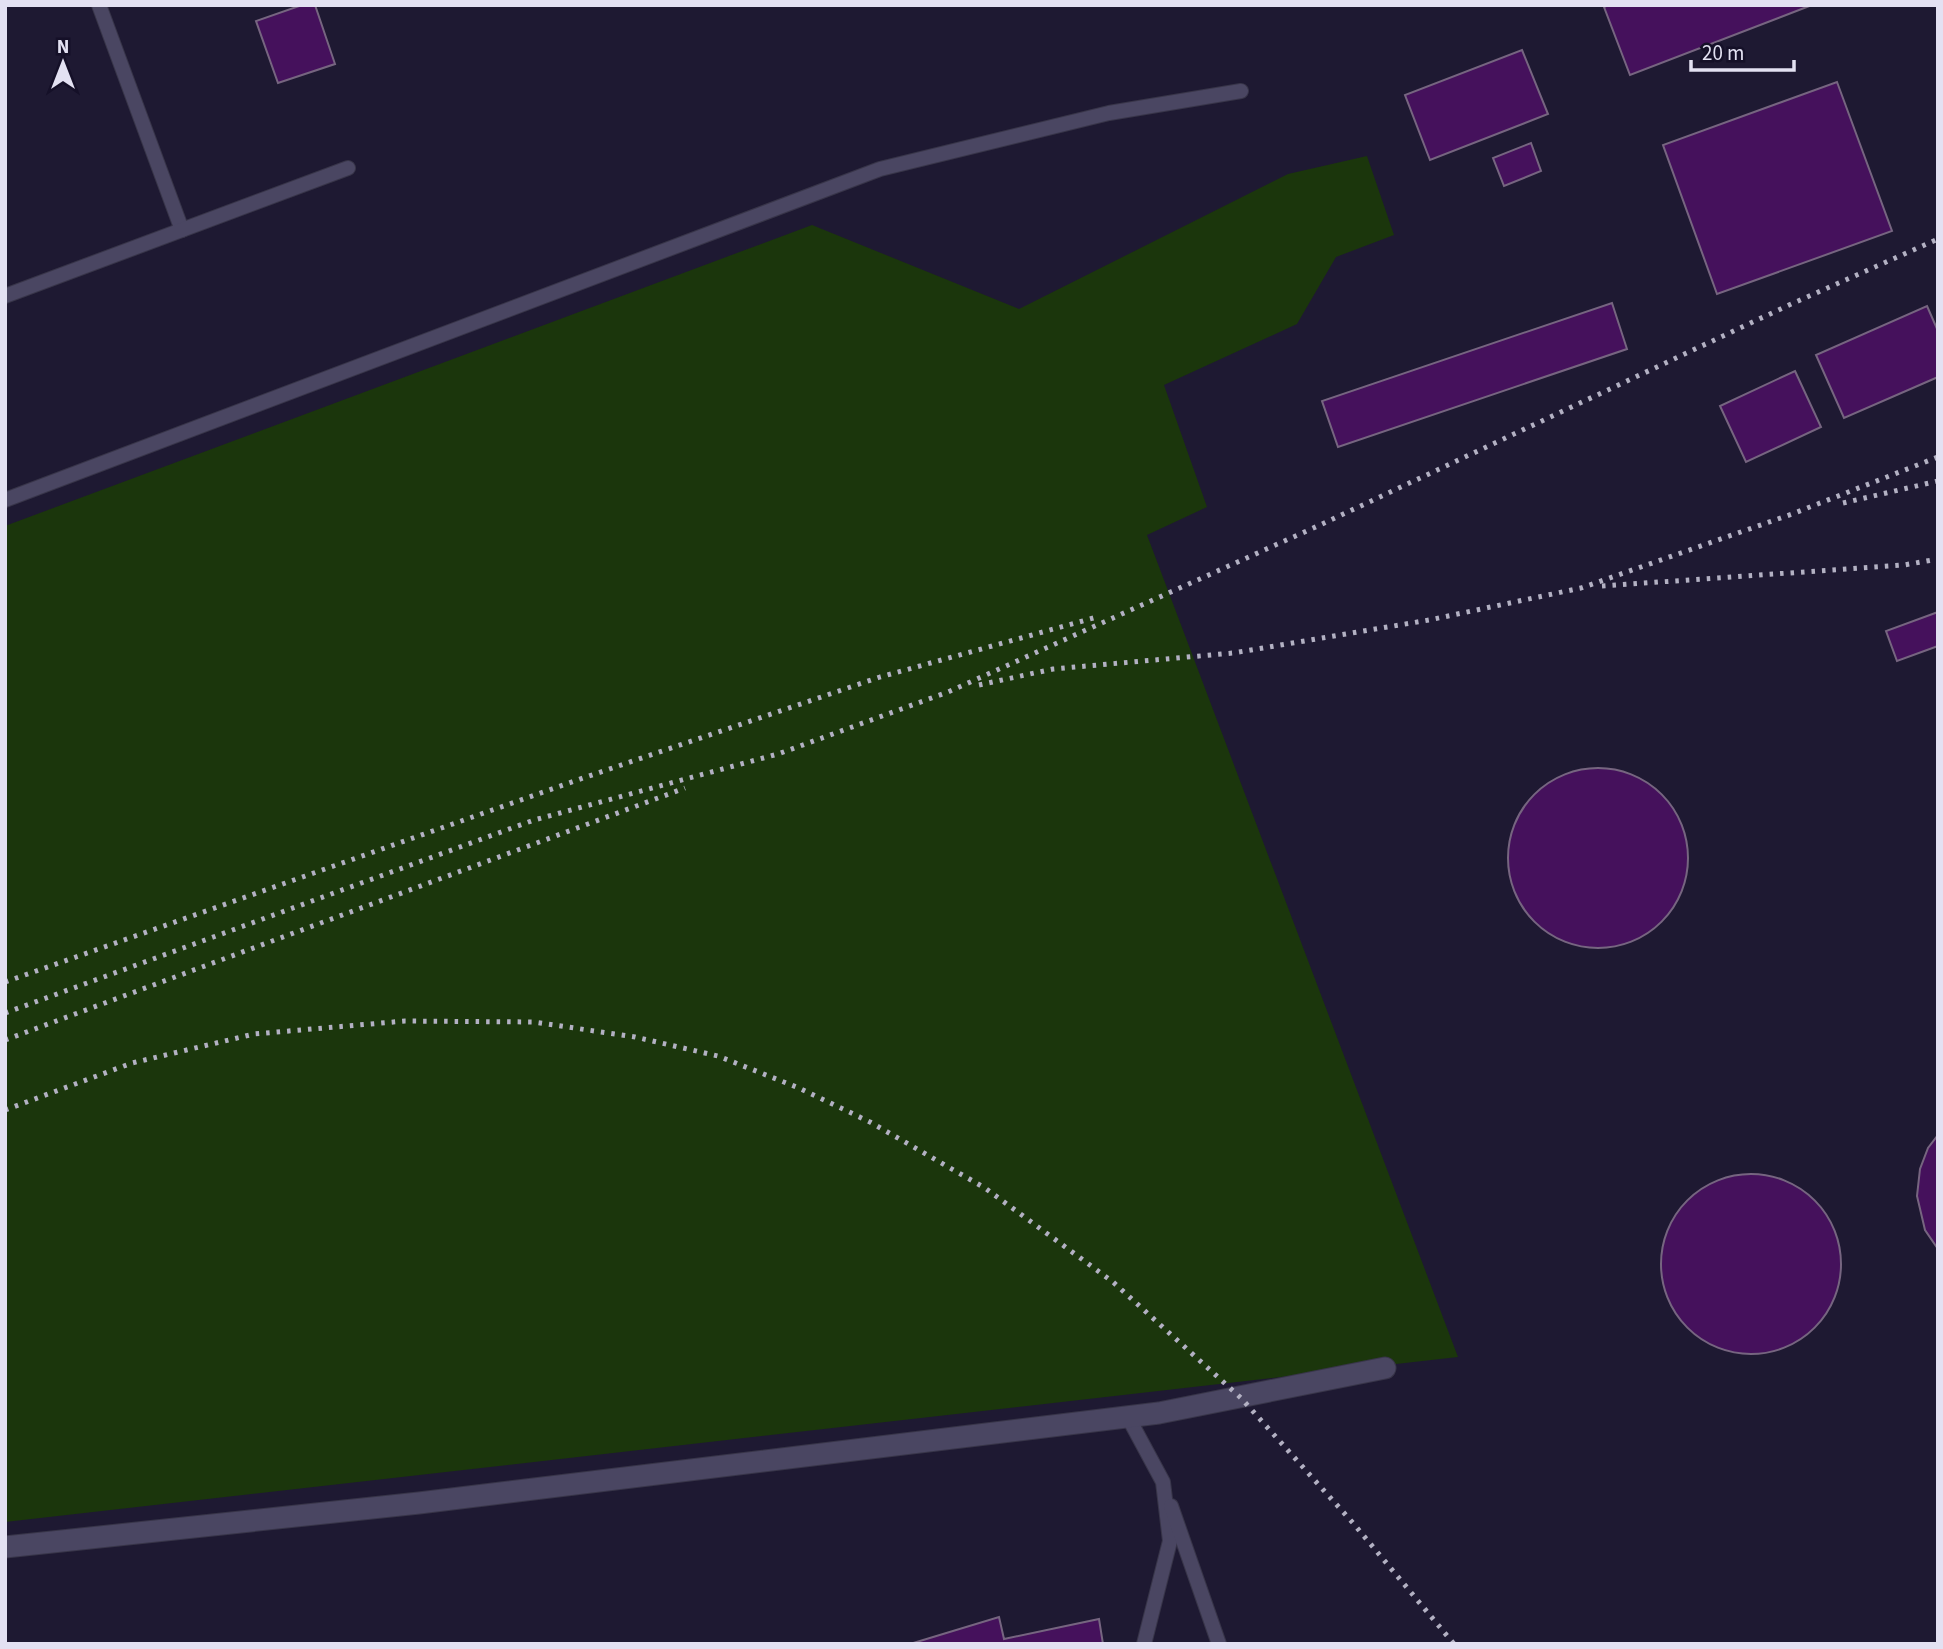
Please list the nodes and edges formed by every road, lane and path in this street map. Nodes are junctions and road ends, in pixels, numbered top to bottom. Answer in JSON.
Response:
{"nodes":[{"id":1,"x":99,"y":5,"type":"edge"},
{"id":2,"x":1241,"y":91,"type":"dead end"},
{"id":3,"x":348,"y":168,"type":"dead end"},
{"id":4,"x":182,"y":230,"type":"junction"},
{"id":5,"x":5,"y":296,"type":"edge"},
{"id":6,"x":5,"y":500,"type":"edge"},
{"id":7,"x":1385,"y":1368,"type":"dead end"},
{"id":8,"x":1128,"y":1417,"type":"junction"},
{"id":9,"x":1163,"y":1482,"type":"junction"},
{"id":10,"x":5,"y":1547,"type":"edge"},
{"id":11,"x":1144,"y":1644,"type":"edge"},
{"id":12,"x":1219,"y":1644,"type":"edge"}],
"edges":[{"from":1,"to":4,"type":"lane"},
{"from":2,"to":6,"type":"lane"},
{"from":3,"to":4,"type":"lane"},
{"from":4,"to":5,"type":"lane"},
{"from":7,"to":8,"type":"street"},
{"from":8,"to":9,"type":"lane"},
{"from":8,"to":10,"type":"street"},
{"from":9,"to":11,"type":"lane"},
{"from":9,"to":12,"type":"lane"}]}
